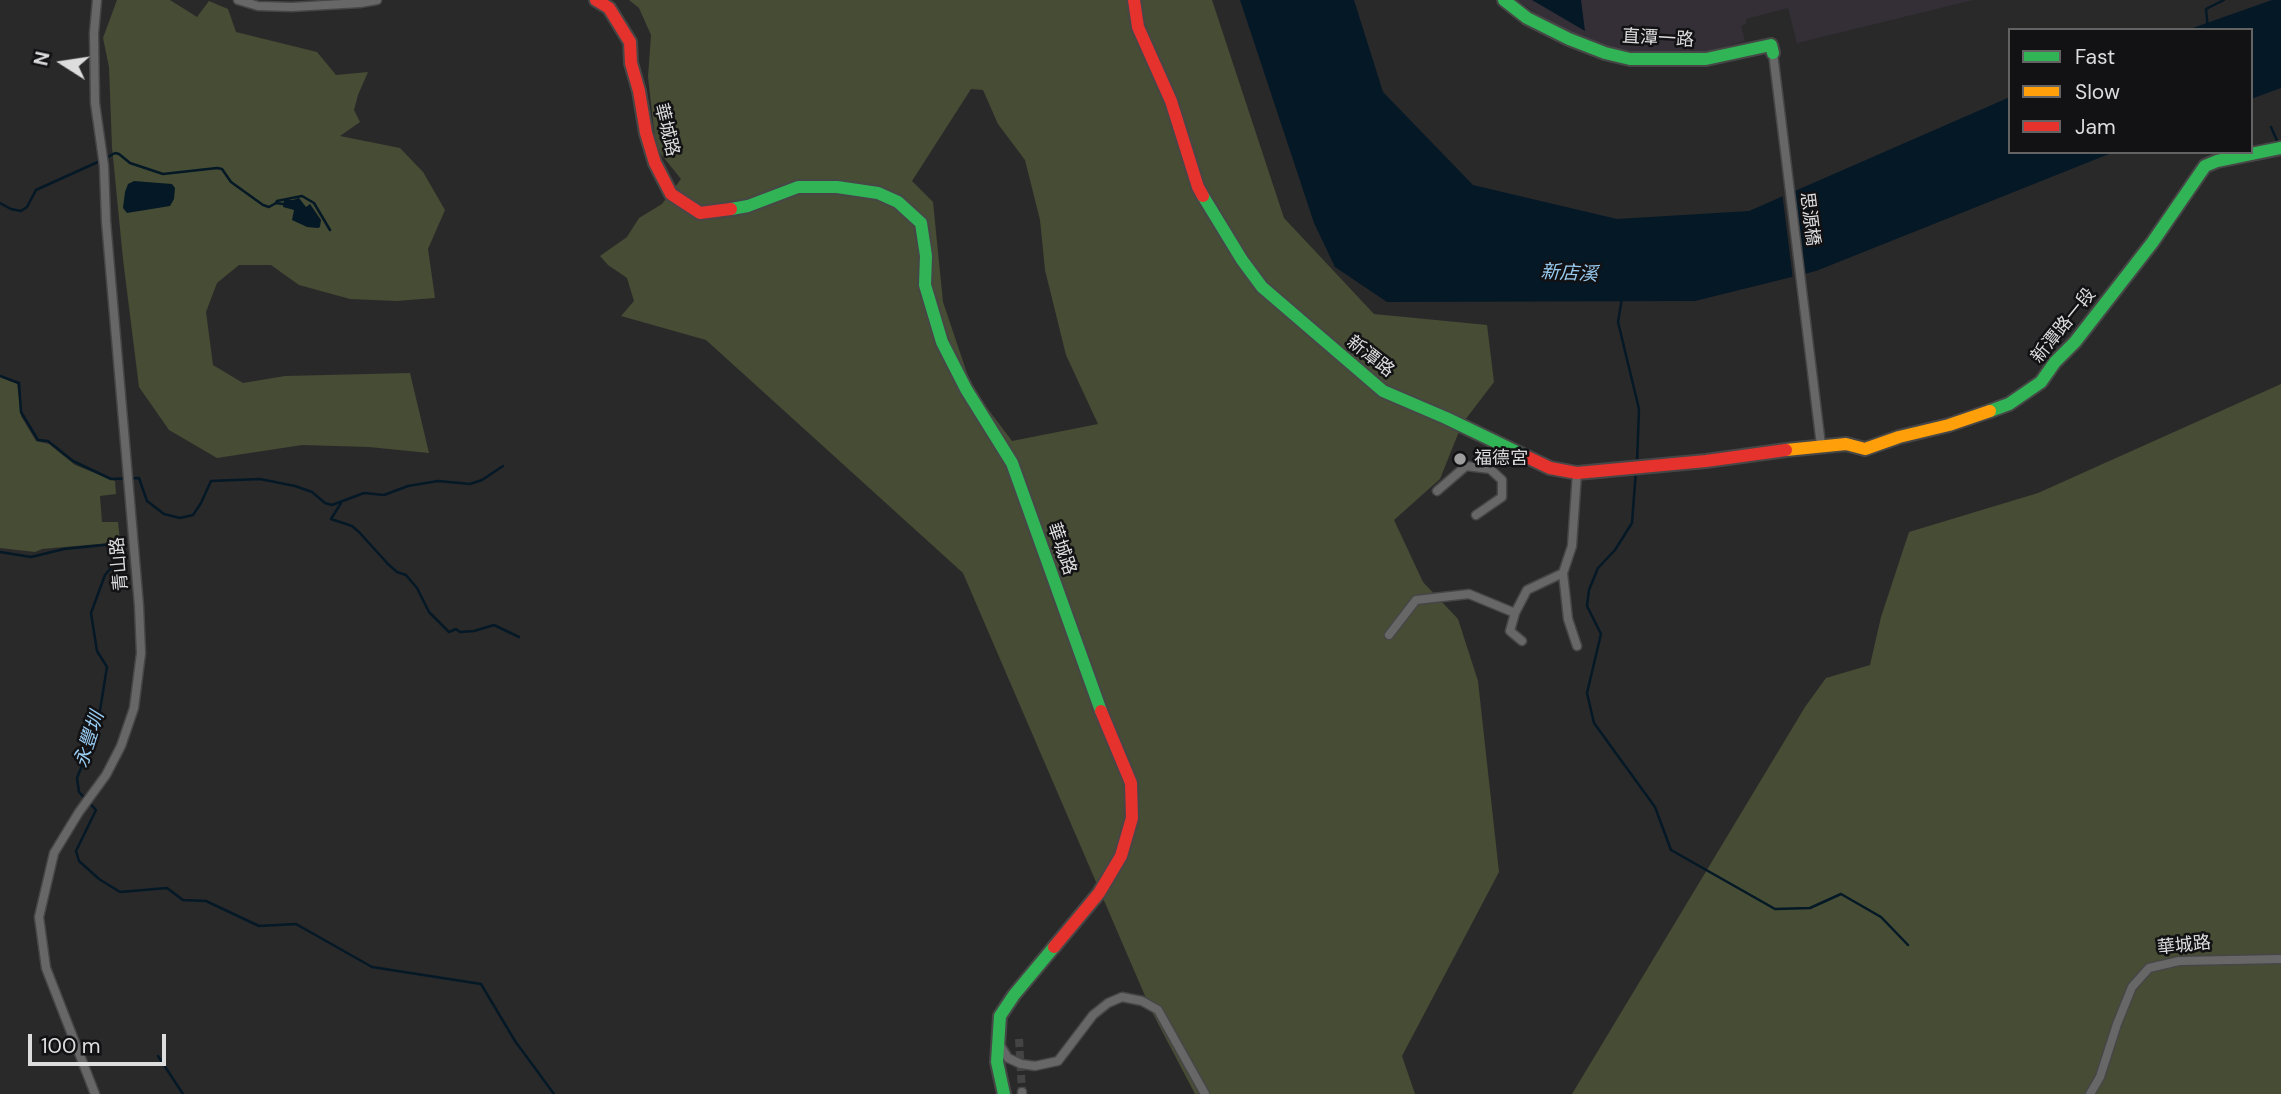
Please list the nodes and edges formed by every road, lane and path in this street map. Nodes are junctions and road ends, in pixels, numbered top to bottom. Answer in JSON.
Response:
{"nodes":[{"id":1,"x":97,"y":0,"type":"edge"},
{"id":2,"x":237,"y":0,"type":"edge"},
{"id":3,"x":377,"y":0,"type":"edge"},
{"id":4,"x":596,"y":0,"type":"edge"},
{"id":5,"x":1134,"y":0,"type":"edge"},
{"id":6,"x":1504,"y":0,"type":"edge"},
{"id":7,"x":1773,"y":53,"type":"joint"},
{"id":8,"x":2281,"y":148,"type":"edge"},
{"id":9,"x":2251,"y":154,"type":"edge"},
{"id":10,"x":2253,"y":154,"type":"edge"},
{"id":11,"x":1499,"y":444,"type":"junction"},
{"id":12,"x":1821,"y":445,"type":"junction"},
{"id":13,"x":1490,"y":468,"type":"junction"},
{"id":14,"x":1577,"y":473,"type":"junction"},
{"id":15,"x":1437,"y":491,"type":"dead end"},
{"id":16,"x":1476,"y":515,"type":"dead end"},
{"id":17,"x":1563,"y":573,"type":"junction"},
{"id":18,"x":1515,"y":613,"type":"junction"},
{"id":19,"x":1389,"y":635,"type":"dead end"},
{"id":20,"x":1522,"y":641,"type":"dead end"},
{"id":21,"x":1577,"y":646,"type":"dead end"},
{"id":22,"x":2281,"y":959,"type":"edge"},
{"id":23,"x":998,"y":1042,"type":"junction"},
{"id":24,"x":95,"y":1094,"type":"edge"},
{"id":25,"x":1004,"y":1094,"type":"edge"},
{"id":26,"x":1205,"y":1094,"type":"edge"},
{"id":27,"x":2090,"y":1094,"type":"edge"}],
"edges":[{"from":1,"to":24,"type":"street","name":"青山路"},
{"from":2,"to":3,"type":"street"},
{"from":4,"to":23,"type":"street","name":"華城路"},
{"from":5,"to":11,"type":"street","name":"新潭路"},
{"from":6,"to":7,"type":"street","name":"直潭一路"},
{"from":7,"to":12,"type":"street","name":"思源橋"},
{"from":8,"to":10,"type":"street","name":"新潭路一段"},
{"from":9,"to":12,"type":"street","name":"新潭路一段"},
{"from":11,"to":13,"type":"street"},
{"from":11,"to":14,"type":"street","name":"新潭路"},
{"from":12,"to":14,"type":"street","name":"新潭路"},
{"from":13,"to":15,"type":"street"},
{"from":13,"to":16,"type":"street"},
{"from":14,"to":17,"type":"street"},
{"from":17,"to":18,"type":"street"},
{"from":17,"to":21,"type":"street"},
{"from":18,"to":19,"type":"street"},
{"from":18,"to":20,"type":"street"},
{"from":22,"to":27,"type":"street","name":"華城路"},
{"from":23,"to":25,"type":"street"},
{"from":23,"to":26,"type":"street"}]}
